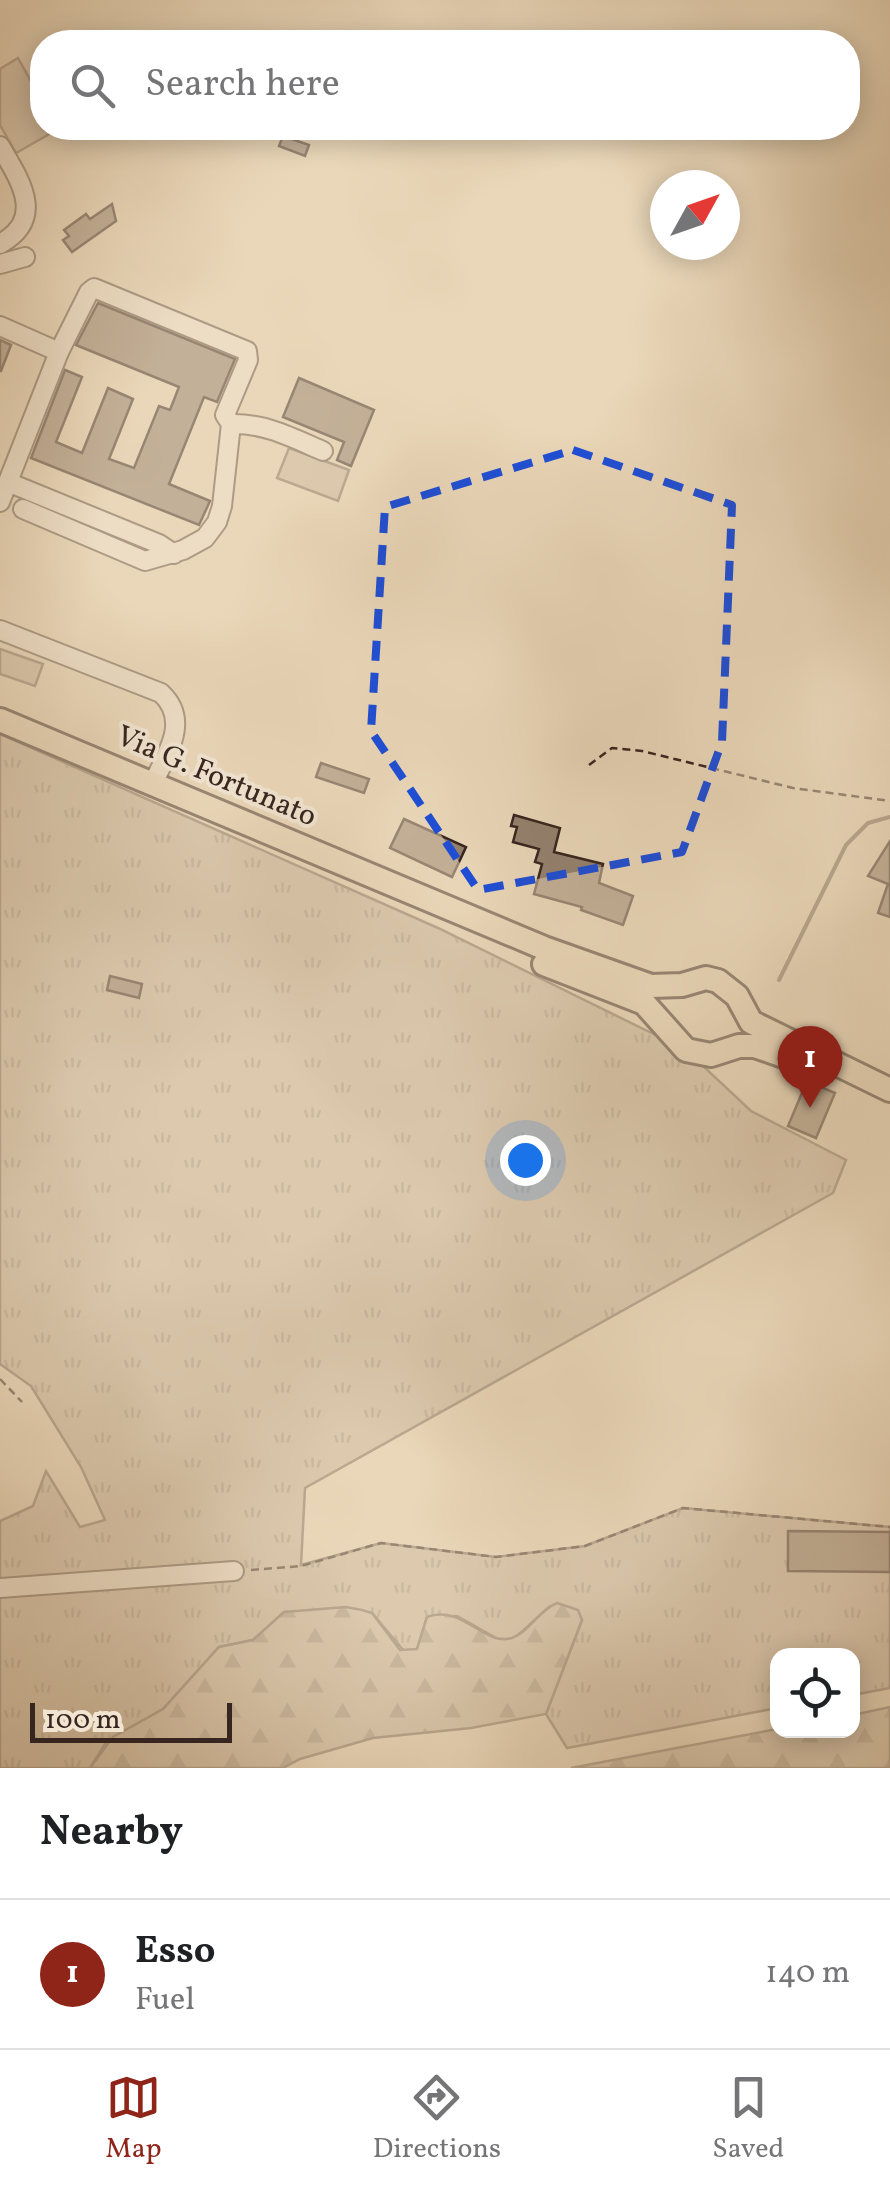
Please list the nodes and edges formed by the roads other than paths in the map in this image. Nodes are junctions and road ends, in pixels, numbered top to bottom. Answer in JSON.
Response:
{"nodes":[{"id":1,"x":0,"y":146,"type":"edge"},
{"id":2,"x":0,"y":244,"type":"edge"},
{"id":3,"x":25,"y":257,"type":"dead end"},
{"id":4,"x":0,"y":264,"type":"edge"},
{"id":5,"x":0,"y":326,"type":"edge"},
{"id":6,"x":59,"y":352,"type":"junction"},
{"id":7,"x":231,"y":424,"type":"junction"},
{"id":8,"x":324,"y":451,"type":"dead end"},
{"id":9,"x":10,"y":483,"type":"junction"},
{"id":10,"x":0,"y":502,"type":"edge"},
{"id":11,"x":23,"y":509,"type":"dead end"},
{"id":12,"x":174,"y":554,"type":"junction"},
{"id":13,"x":0,"y":630,"type":"edge"},
{"id":14,"x":0,"y":720,"type":"edge"},
{"id":15,"x":154,"y":783,"type":"junction"},
{"id":16,"x":408,"y":893,"type":"junction"},
{"id":17,"x":682,"y":985,"type":"junction"},
{"id":18,"x":742,"y":1008,"type":"junction"},
{"id":19,"x":669,"y":1031,"type":"junction"},
{"id":20,"x":724,"y":1050,"type":"junction"},
{"id":21,"x":890,"y":1092,"type":"edge"},
{"id":22,"x":234,"y":1571,"type":"road end"},
{"id":23,"x":0,"y":1588,"type":"edge"}],
"edges":[{"from":1,"to":2,"type":"street"},
{"from":3,"to":4,"type":"street"},
{"from":5,"to":6,"type":"street"},
{"from":6,"to":7,"type":"street"},
{"from":6,"to":9,"type":"street"},
{"from":7,"to":8,"type":"street"},
{"from":7,"to":12,"type":"street"},
{"from":9,"to":10,"type":"street"},
{"from":9,"to":12,"type":"street"},
{"from":11,"to":12,"type":"street"},
{"from":13,"to":15,"type":"street"},
{"from":14,"to":15,"type":"main road","name":"Via G. Fortunato"},
{"from":15,"to":16,"type":"main road","name":"Via G. Fortunato"},
{"from":16,"to":17,"type":"main road"},
{"from":16,"to":19,"type":"main road"},
{"from":17,"to":18,"type":"main road"},
{"from":17,"to":19,"type":"main road"},
{"from":18,"to":20,"type":"main road"},
{"from":18,"to":21,"type":"main road"},
{"from":19,"to":20,"type":"main road"},
{"from":20,"to":21,"type":"main road"},
{"from":22,"to":23,"type":"street"}]}
